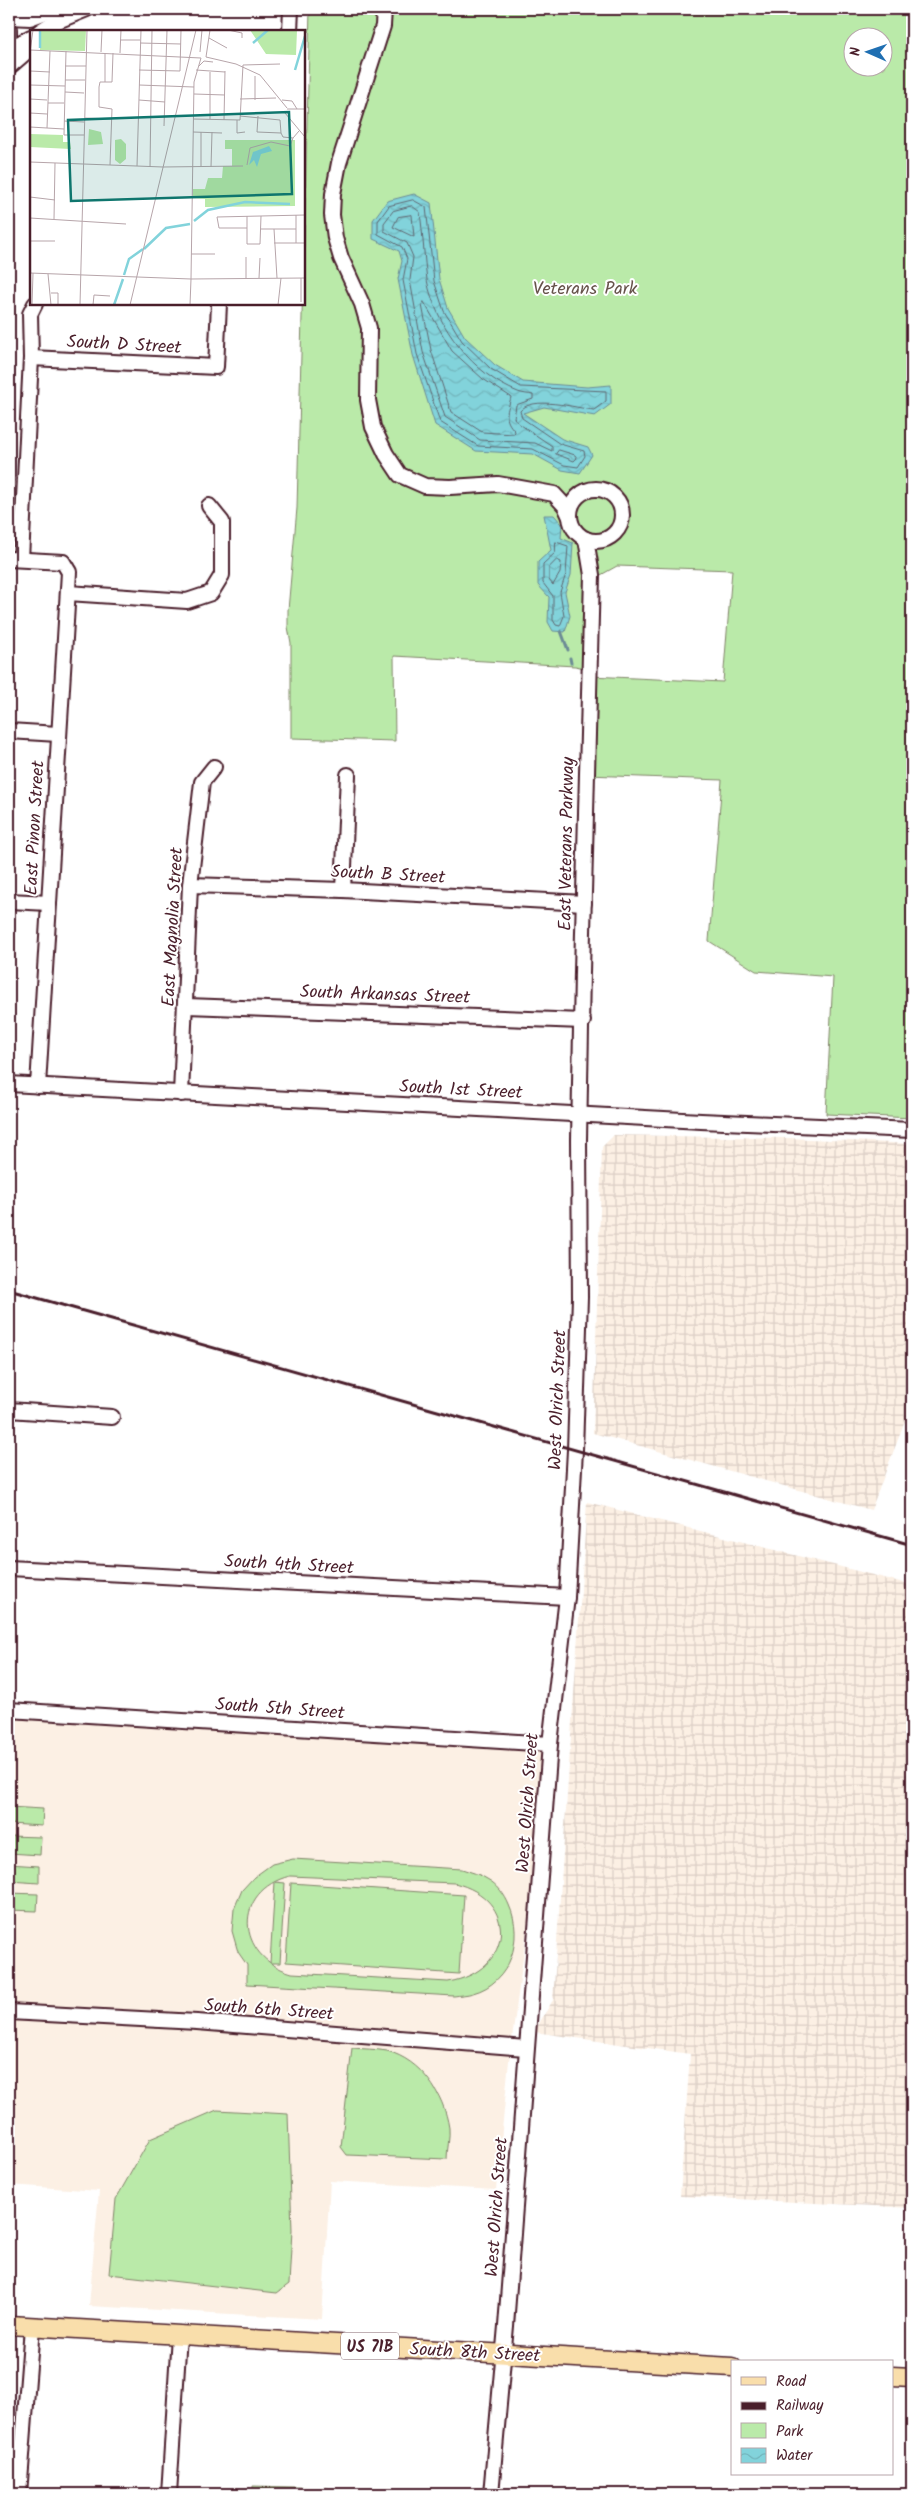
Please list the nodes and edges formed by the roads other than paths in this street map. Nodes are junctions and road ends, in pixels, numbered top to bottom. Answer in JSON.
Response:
{"nodes":[{"id":1,"x":54,"y":9,"type":"edge"},
{"id":2,"x":88,"y":9,"type":"edge"},
{"id":3,"x":291,"y":9,"type":"edge"},
{"id":4,"x":384,"y":9,"type":"edge"},
{"id":5,"x":9,"y":17,"type":"edge"},
{"id":6,"x":9,"y":28,"type":"edge"},
{"id":7,"x":42,"y":30,"type":"edge"},
{"id":8,"x":57,"y":30,"type":"edge"},
{"id":9,"x":290,"y":30,"type":"edge"},
{"id":10,"x":30,"y":38,"type":"edge"},
{"id":11,"x":9,"y":45,"type":"edge"},
{"id":12,"x":9,"y":49,"type":"edge"},
{"id":13,"x":30,"y":49,"type":"edge"},
{"id":14,"x":9,"y":67,"type":"edge"},
{"id":15,"x":34,"y":305,"type":"edge"},
{"id":16,"x":219,"y":305,"type":"edge"},
{"id":17,"x":31,"y":358,"type":"junction"},
{"id":18,"x":579,"y":495,"type":"junction"},
{"id":19,"x":558,"y":496,"type":"junction"},
{"id":20,"x":209,"y":506,"type":"dead end"},
{"id":21,"x":570,"y":517,"type":"junction"},
{"id":22,"x":608,"y":538,"type":"junction"},
{"id":23,"x":586,"y":539,"type":"junction"},
{"id":24,"x":15,"y":559,"type":"edge"},
{"id":25,"x":592,"y":574,"type":"junction"},
{"id":26,"x":68,"y":593,"type":"junction"},
{"id":27,"x":9,"y":731,"type":"edge"},
{"id":28,"x":58,"y":734,"type":"junction"},
{"id":29,"x":214,"y":767,"type":"dead end"},
{"id":30,"x":348,"y":775,"type":"dead end"},
{"id":31,"x":190,"y":885,"type":"junction"},
{"id":32,"x":343,"y":890,"type":"junction"},
{"id":33,"x":9,"y":901,"type":"edge"},
{"id":34,"x":49,"y":903,"type":"junction"},
{"id":35,"x":584,"y":903,"type":"junction"},
{"id":36,"x":187,"y":1006,"type":"junction"},
{"id":37,"x":583,"y":1021,"type":"junction"},
{"id":38,"x":9,"y":1084,"type":"edge"},
{"id":39,"x":38,"y":1086,"type":"junction"},
{"id":40,"x":181,"y":1094,"type":"junction"},
{"id":41,"x":580,"y":1114,"type":"junction"},
{"id":42,"x":912,"y":1130,"type":"edge"},
{"id":43,"x":9,"y":1410,"type":"edge"},
{"id":44,"x":112,"y":1417,"type":"dead end"},
{"id":45,"x":9,"y":1568,"type":"edge"},
{"id":46,"x":566,"y":1597,"type":"junction"},
{"id":47,"x":9,"y":1710,"type":"edge"},
{"id":48,"x":550,"y":1744,"type":"junction"},
{"id":49,"x":9,"y":2012,"type":"edge"},
{"id":50,"x":526,"y":2048,"type":"junction"},
{"id":51,"x":9,"y":2325,"type":"edge"},
{"id":52,"x":32,"y":2327,"type":"junction"},
{"id":53,"x":179,"y":2335,"type":"junction"},
{"id":54,"x":502,"y":2354,"type":"junction"},
{"id":55,"x":731,"y":2367,"type":"edge"},
{"id":56,"x":894,"y":2376,"type":"edge"},
{"id":57,"x":912,"y":2377,"type":"edge"},
{"id":58,"x":19,"y":2494,"type":"edge"},
{"id":59,"x":169,"y":2494,"type":"edge"},
{"id":60,"x":491,"y":2494,"type":"edge"}],
"edges":[{"from":1,"to":5,"type":"street"},
{"from":2,"to":7,"type":"street"},
{"from":2,"to":8,"type":"street"},
{"from":3,"to":9,"type":"street"},
{"from":4,"to":19,"type":"street"},
{"from":6,"to":11,"type":"street"},
{"from":10,"to":12,"type":"street"},
{"from":13,"to":14,"type":"street"},
{"from":15,"to":17,"type":"street"},
{"from":16,"to":17,"type":"street","name":"South D Street"},
{"from":17,"to":24,"type":"street"},
{"from":18,"to":19,"type":"street"},
{"from":18,"to":21,"type":"street"},
{"from":18,"to":22,"type":"street","name":"East Veterans Parkway"},
{"from":19,"to":21,"type":"street","name":"East Veterans Parkway"},
{"from":20,"to":26,"type":"street"},
{"from":21,"to":23,"type":"street","name":"East Veterans Parkway"},
{"from":22,"to":23,"type":"street"},
{"from":22,"to":25,"type":"street","name":"East Veterans Parkway"},
{"from":23,"to":25,"type":"street","name":"East Veterans Parkway"},
{"from":24,"to":26,"type":"street","name":"East Pinon Street"},
{"from":25,"to":35,"type":"street","name":"East Veterans Parkway"},
{"from":26,"to":28,"type":"street","name":"East Pinon Street"},
{"from":27,"to":28,"type":"street"},
{"from":28,"to":34,"type":"street","name":"East Pinon Street"},
{"from":29,"to":31,"type":"street","name":"East Magnolia Street"},
{"from":30,"to":32,"type":"street"},
{"from":31,"to":32,"type":"street","name":"South B Street"},
{"from":31,"to":36,"type":"street","name":"East Magnolia Street"},
{"from":32,"to":35,"type":"street","name":"South B Street"},
{"from":33,"to":34,"type":"street"},
{"from":34,"to":39,"type":"street","name":"East Pinon Street"},
{"from":35,"to":37,"type":"street","name":"East Veterans Parkway"},
{"from":36,"to":37,"type":"street","name":"South Arkansas Street"},
{"from":36,"to":40,"type":"street","name":"East Magnolia Street"},
{"from":37,"to":41,"type":"street","name":"East Veterans Parkway"},
{"from":38,"to":39,"type":"street","name":"South 1st Street"},
{"from":39,"to":40,"type":"street","name":"South 1st Street"},
{"from":40,"to":41,"type":"street","name":"South 1st Street"},
{"from":41,"to":42,"type":"street","name":"South 1st Street"},
{"from":41,"to":46,"type":"street","name":"West Olrich Street"},
{"from":43,"to":44,"type":"street"},
{"from":45,"to":46,"type":"street","name":"South 4th Street"},
{"from":46,"to":48,"type":"street","name":"West Olrich Street"},
{"from":47,"to":48,"type":"street","name":"South 5th Street"},
{"from":48,"to":50,"type":"street","name":"West Olrich Street"},
{"from":49,"to":50,"type":"street","name":"South 6th Street"},
{"from":50,"to":54,"type":"street","name":"West Olrich Street"},
{"from":51,"to":52,"type":"main road","name":"South 8th Street","number":"US 71B"},
{"from":52,"to":53,"type":"main road","name":"South 8th Street","number":"US 71B"},
{"from":52,"to":58,"type":"street"},
{"from":53,"to":54,"type":"main road","name":"South 8th Street","number":"US 71B"},
{"from":53,"to":59,"type":"street"},
{"from":54,"to":55,"type":"main road","name":"South 8th Street","number":"US 71B"},
{"from":54,"to":60,"type":"street","name":"West Olrich Street"},
{"from":56,"to":57,"type":"main road"}]}
